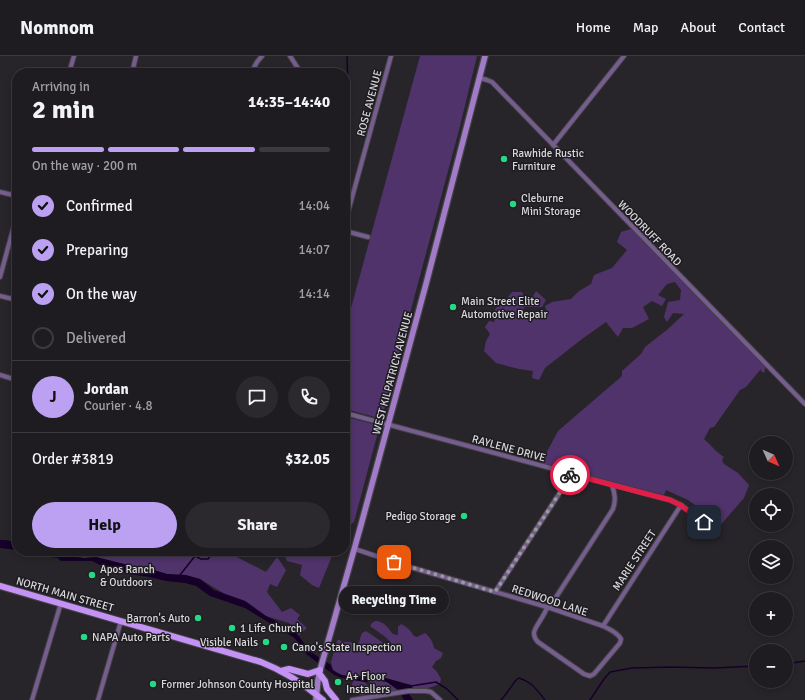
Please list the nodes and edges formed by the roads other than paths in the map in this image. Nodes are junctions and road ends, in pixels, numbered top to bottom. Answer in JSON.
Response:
{"nodes":[{"id":1,"x":74,"y":56,"type":"edge"},
{"id":2,"x":136,"y":56,"type":"edge"},
{"id":3,"x":262,"y":56,"type":"edge"},
{"id":4,"x":290,"y":56,"type":"edge"},
{"id":5,"x":391,"y":56,"type":"edge"},
{"id":6,"x":485,"y":56,"type":"edge"},
{"id":7,"x":624,"y":56,"type":"edge"},
{"id":8,"x":70,"y":68,"type":"edge"},
{"id":9,"x":133,"y":68,"type":"edge"},
{"id":10,"x":254,"y":68,"type":"edge"},
{"id":11,"x":298,"y":68,"type":"edge"},
{"id":12,"x":480,"y":78,"type":"junction"},
{"id":13,"x":553,"y":145,"type":"junction"},
{"id":14,"x":0,"y":192,"type":"edge"},
{"id":15,"x":12,"y":195,"type":"edge"},
{"id":16,"x":350,"y":205,"type":"edge"},
{"id":17,"x":350,"y":232,"type":"edge"},
{"id":18,"x":12,"y":233,"type":"edge"},
{"id":19,"x":368,"y":237,"type":"dead end"},
{"id":20,"x":0,"y":277,"type":"edge"},
{"id":21,"x":0,"y":296,"type":"edge"},
{"id":22,"x":12,"y":299,"type":"edge"},
{"id":23,"x":0,"y":375,"type":"edge"},
{"id":24,"x":12,"y":379,"type":"edge"},
{"id":25,"x":805,"y":404,"type":"edge"},
{"id":26,"x":350,"y":414,"type":"edge"},
{"id":27,"x":388,"y":424,"type":"junction"},
{"id":28,"x":570,"y":474,"type":"junction"},
{"id":29,"x":612,"y":485,"type":"junction"},
{"id":30,"x":680,"y":505,"type":"junction"},
{"id":31,"x":711,"y":528,"type":"dead end"},
{"id":32,"x":355,"y":549,"type":"junction"},
{"id":33,"x":0,"y":586,"type":"edge"},
{"id":34,"x":495,"y":592,"type":"junction"},
{"id":35,"x":61,"y":604,"type":"junction"},
{"id":36,"x":548,"y":607,"type":"junction"},
{"id":37,"x":121,"y":621,"type":"junction"},
{"id":38,"x":603,"y":626,"type":"junction"},
{"id":39,"x":281,"y":671,"type":"junction"},
{"id":40,"x":320,"y":671,"type":"junction"},
{"id":41,"x":317,"y":697,"type":"edge"},
{"id":42,"x":32,"y":700,"type":"edge"},
{"id":43,"x":98,"y":700,"type":"edge"},
{"id":44,"x":323,"y":700,"type":"edge"},
{"id":45,"x":336,"y":700,"type":"edge"},
{"id":46,"x":352,"y":700,"type":"edge"},
{"id":47,"x":440,"y":700,"type":"edge"}],
"edges":[{"from":1,"to":8,"type":"street"},
{"from":2,"to":9,"type":"street"},
{"from":3,"to":10,"type":"street"},
{"from":4,"to":11,"type":"street"},
{"from":5,"to":16,"type":"street","name":"ROSE AVENUE"},
{"from":6,"to":12,"type":"main road","name":"WEST KILPATRICK AVENUE"},
{"from":7,"to":13,"type":"street"},
{"from":12,"to":13,"type":"street","name":"WOODRUFF ROAD"},
{"from":12,"to":27,"type":"main road","name":"WEST KILPATRICK AVENUE"},
{"from":13,"to":25,"type":"street","name":"WOODRUFF ROAD"},
{"from":14,"to":15,"type":"street"},
{"from":17,"to":19,"type":"street"},
{"from":18,"to":20,"type":"street"},
{"from":21,"to":22,"type":"street"},
{"from":23,"to":24,"type":"street"},
{"from":26,"to":27,"type":"street","name":"RAYLENE DRIVE"},
{"from":27,"to":28,"type":"street","name":"RAYLENE DRIVE"},
{"from":27,"to":32,"type":"main road","name":"WEST KILPATRICK AVENUE"},
{"from":28,"to":29,"type":"street","name":"RAYLENE DRIVE"},
{"from":28,"to":34,"type":"street"},
{"from":29,"to":30,"type":"street","name":"RAYLENE DRIVE"},
{"from":29,"to":36,"type":"street"},
{"from":30,"to":31,"type":"street","name":"RAYLENE DRIVE"},
{"from":30,"to":38,"type":"street","name":"MARIE STREET"},
{"from":32,"to":34,"type":"street","name":"REDWOOD LANE"},
{"from":32,"to":40,"type":"main road","name":"WEST KILPATRICK AVENUE"},
{"from":33,"to":35,"type":"main road","name":"NORTH MAIN STREET"},
{"from":34,"to":36,"type":"street","name":"REDWOOD LANE"},
{"from":35,"to":37,"type":"main road","name":"NORTH MAIN STREET"},
{"from":35,"to":42,"type":"street"},
{"from":36,"to":38,"type":"street","name":"REDWOOD LANE"},
{"from":36,"to":38,"type":"street","name":"REDWOOD LANE"},
{"from":37,"to":39,"type":"main road","name":"NORTH MAIN STREET"},
{"from":37,"to":43,"type":"street"},
{"from":39,"to":40,"type":"main road"},
{"from":39,"to":41,"type":"main road","name":"NORTH MAIN STREET"},
{"from":40,"to":41,"type":"main road","name":"WEST KILPATRICK AVENUE"},
{"from":40,"to":45,"type":"main road"},
{"from":41,"to":44,"type":"main road","name":"NORTH MAIN STREET"},
{"from":46,"to":47,"type":"street"}]}
